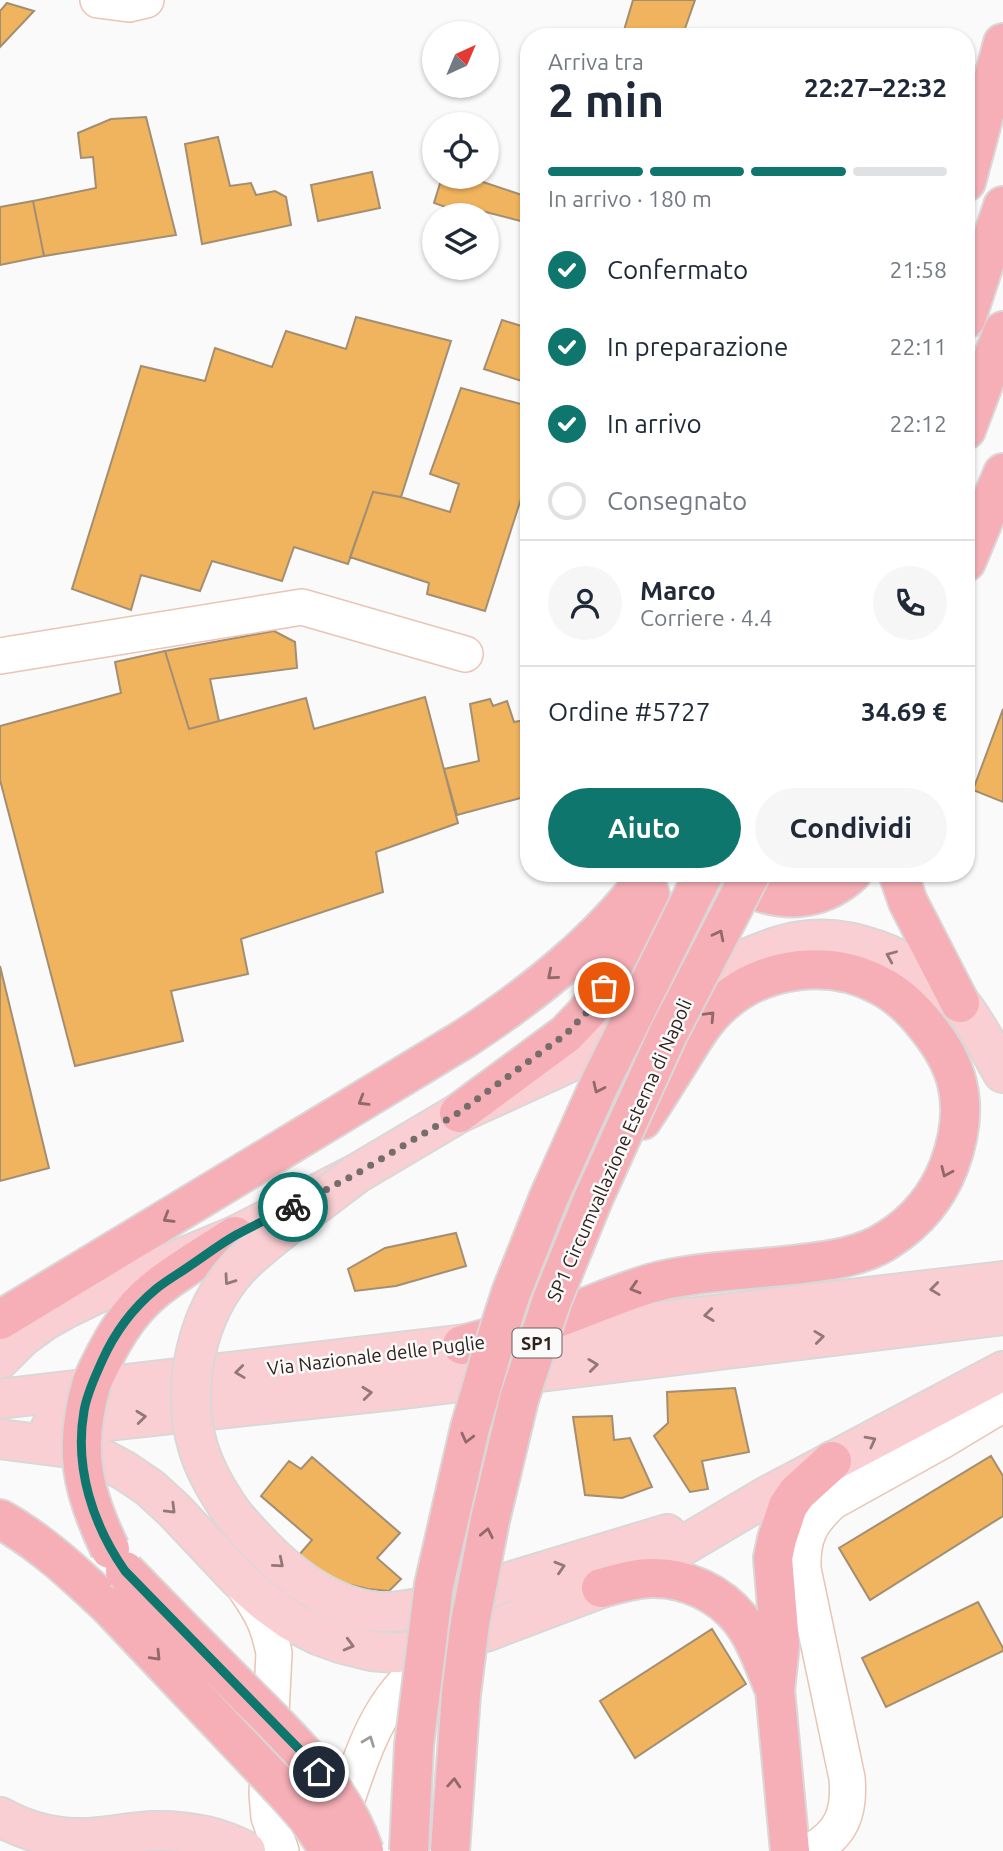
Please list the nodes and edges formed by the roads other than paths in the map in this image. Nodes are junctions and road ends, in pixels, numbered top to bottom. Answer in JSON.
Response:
{"nodes":[{"id":1,"x":98,"y":0,"type":"edge"},
{"id":2,"x":146,"y":0,"type":"edge"},
{"id":3,"x":1003,"y":43,"type":"edge"},
{"id":4,"x":975,"y":148,"type":"edge"},
{"id":5,"x":1003,"y":206,"type":"edge"},
{"id":6,"x":975,"y":291,"type":"edge"},
{"id":7,"x":1003,"y":331,"type":"edge"},
{"id":8,"x":975,"y":406,"type":"edge"},
{"id":9,"x":1003,"y":472,"type":"edge"},
{"id":10,"x":975,"y":540,"type":"edge"},
{"id":11,"x":466,"y":654,"type":"dead end"},
{"id":12,"x":0,"y":656,"type":"edge"},
{"id":13,"x":642,"y":882,"type":"edge"},
{"id":14,"x":656,"y":882,"type":"edge"},
{"id":15,"x":700,"y":882,"type":"edge"},
{"id":16,"x":741,"y":882,"type":"edge"},
{"id":17,"x":746,"y":882,"type":"edge"},
{"id":18,"x":842,"y":882,"type":"edge"},
{"id":19,"x":901,"y":882,"type":"edge"},
{"id":20,"x":960,"y":1003,"type":"junction"},
{"id":21,"x":1003,"y":1073,"type":"edge"},
{"id":22,"x":449,"y":1119,"type":"junction"},
{"id":23,"x":356,"y":1174,"type":"junction"},
{"id":24,"x":594,"y":1197,"type":"junction"},
{"id":25,"x":235,"y":1236,"type":"junction"},
{"id":26,"x":1003,"y":1281,"type":"edge"},
{"id":27,"x":1003,"y":1315,"type":"edge"},
{"id":28,"x":0,"y":1320,"type":"edge"},
{"id":29,"x":462,"y":1345,"type":"junction"},
{"id":30,"x":0,"y":1359,"type":"edge"},
{"id":31,"x":1003,"y":1371,"type":"edge"},
{"id":32,"x":0,"y":1399,"type":"edge"},
{"id":33,"x":1003,"y":1404,"type":"edge"},
{"id":34,"x":0,"y":1432,"type":"edge"},
{"id":35,"x":0,"y":1439,"type":"edge"},
{"id":36,"x":832,"y":1461,"type":"junction"},
{"id":37,"x":767,"y":1496,"type":"junction"},
{"id":38,"x":0,"y":1519,"type":"edge"},
{"id":39,"x":239,"y":1580,"type":"junction"},
{"id":40,"x":601,"y":1588,"type":"junction"},
{"id":41,"x":488,"y":1631,"type":"junction"},
{"id":42,"x":775,"y":1690,"type":"junction"},
{"id":43,"x":0,"y":1817,"type":"edge"},
{"id":44,"x":246,"y":1851,"type":"edge"},
{"id":45,"x":281,"y":1851,"type":"edge"},
{"id":46,"x":330,"y":1851,"type":"edge"},
{"id":47,"x":364,"y":1851,"type":"edge"},
{"id":48,"x":409,"y":1851,"type":"edge"},
{"id":49,"x":450,"y":1851,"type":"edge"},
{"id":50,"x":790,"y":1851,"type":"edge"},
{"id":51,"x":811,"y":1851,"type":"edge"}],
"edges":[{"from":1,"to":2,"type":"street"},
{"from":3,"to":4,"type":"highway"},
{"from":5,"to":6,"type":"highway"},
{"from":7,"to":8,"type":"highway"},
{"from":9,"to":10,"type":"highway"},
{"from":11,"to":12,"type":"street"},
{"from":13,"to":28,"type":"highway","one_way":true},
{"from":14,"to":22,"type":"highway"},
{"from":15,"to":48,"type":"highway","name":"SP1 Circumvallazione Esterna di Napoli","number":"SP1","one_way":true,"bridge":true},
{"from":16,"to":18,"type":"highway"},
{"from":24,"to":17,"type":"highway","name":"SP1 Circumvallazione Esterna di Napoli","number":"SP1","one_way":true,"bridge":true},
{"from":19,"to":20,"type":"highway"},
{"from":20,"to":21,"type":"main road"},
{"from":20,"to":22,"type":"main road","one_way":true},
{"from":22,"to":23,"type":"main road"},
{"from":23,"to":25,"type":"main road","bridge":true},
{"from":23,"to":37,"type":"main road","one_way":true,"bridge":true},
{"from":24,"to":29,"type":"highway","one_way":true,"bridge":true},
{"from":49,"to":24,"type":"highway","name":"SP1 Circumvallazione Esterna di Napoli","number":"SP1","one_way":true,"bridge":true},
{"from":25,"to":30,"type":"main road"},
{"from":25,"to":47,"type":"highway","bridge":true},
{"from":26,"to":29,"type":"main road","name":"Via Nazionale delle Puglie","one_way":true},
{"from":34,"to":27,"type":"main road","name":"Via Nazionale delle Puglie","one_way":true},
{"from":29,"to":32,"type":"main road","name":"Via Nazionale delle Puglie","one_way":true},
{"from":36,"to":31,"type":"main road","one_way":true},
{"from":33,"to":51,"type":"street"},
{"from":35,"to":39,"type":"main road","one_way":true},
{"from":36,"to":37,"type":"main road"},
{"from":36,"to":42,"type":"highway"},
{"from":37,"to":40,"type":"main road"},
{"from":38,"to":46,"type":"highway","one_way":true,"bridge":true},
{"from":39,"to":41,"type":"main road","one_way":true},
{"from":39,"to":45,"type":"street"},
{"from":40,"to":41,"type":"main road"},
{"from":40,"to":42,"type":"highway"},
{"from":46,"to":41,"type":"street","one_way":true},
{"from":42,"to":50,"type":"highway"},
{"from":43,"to":44,"type":"main road"}]}
